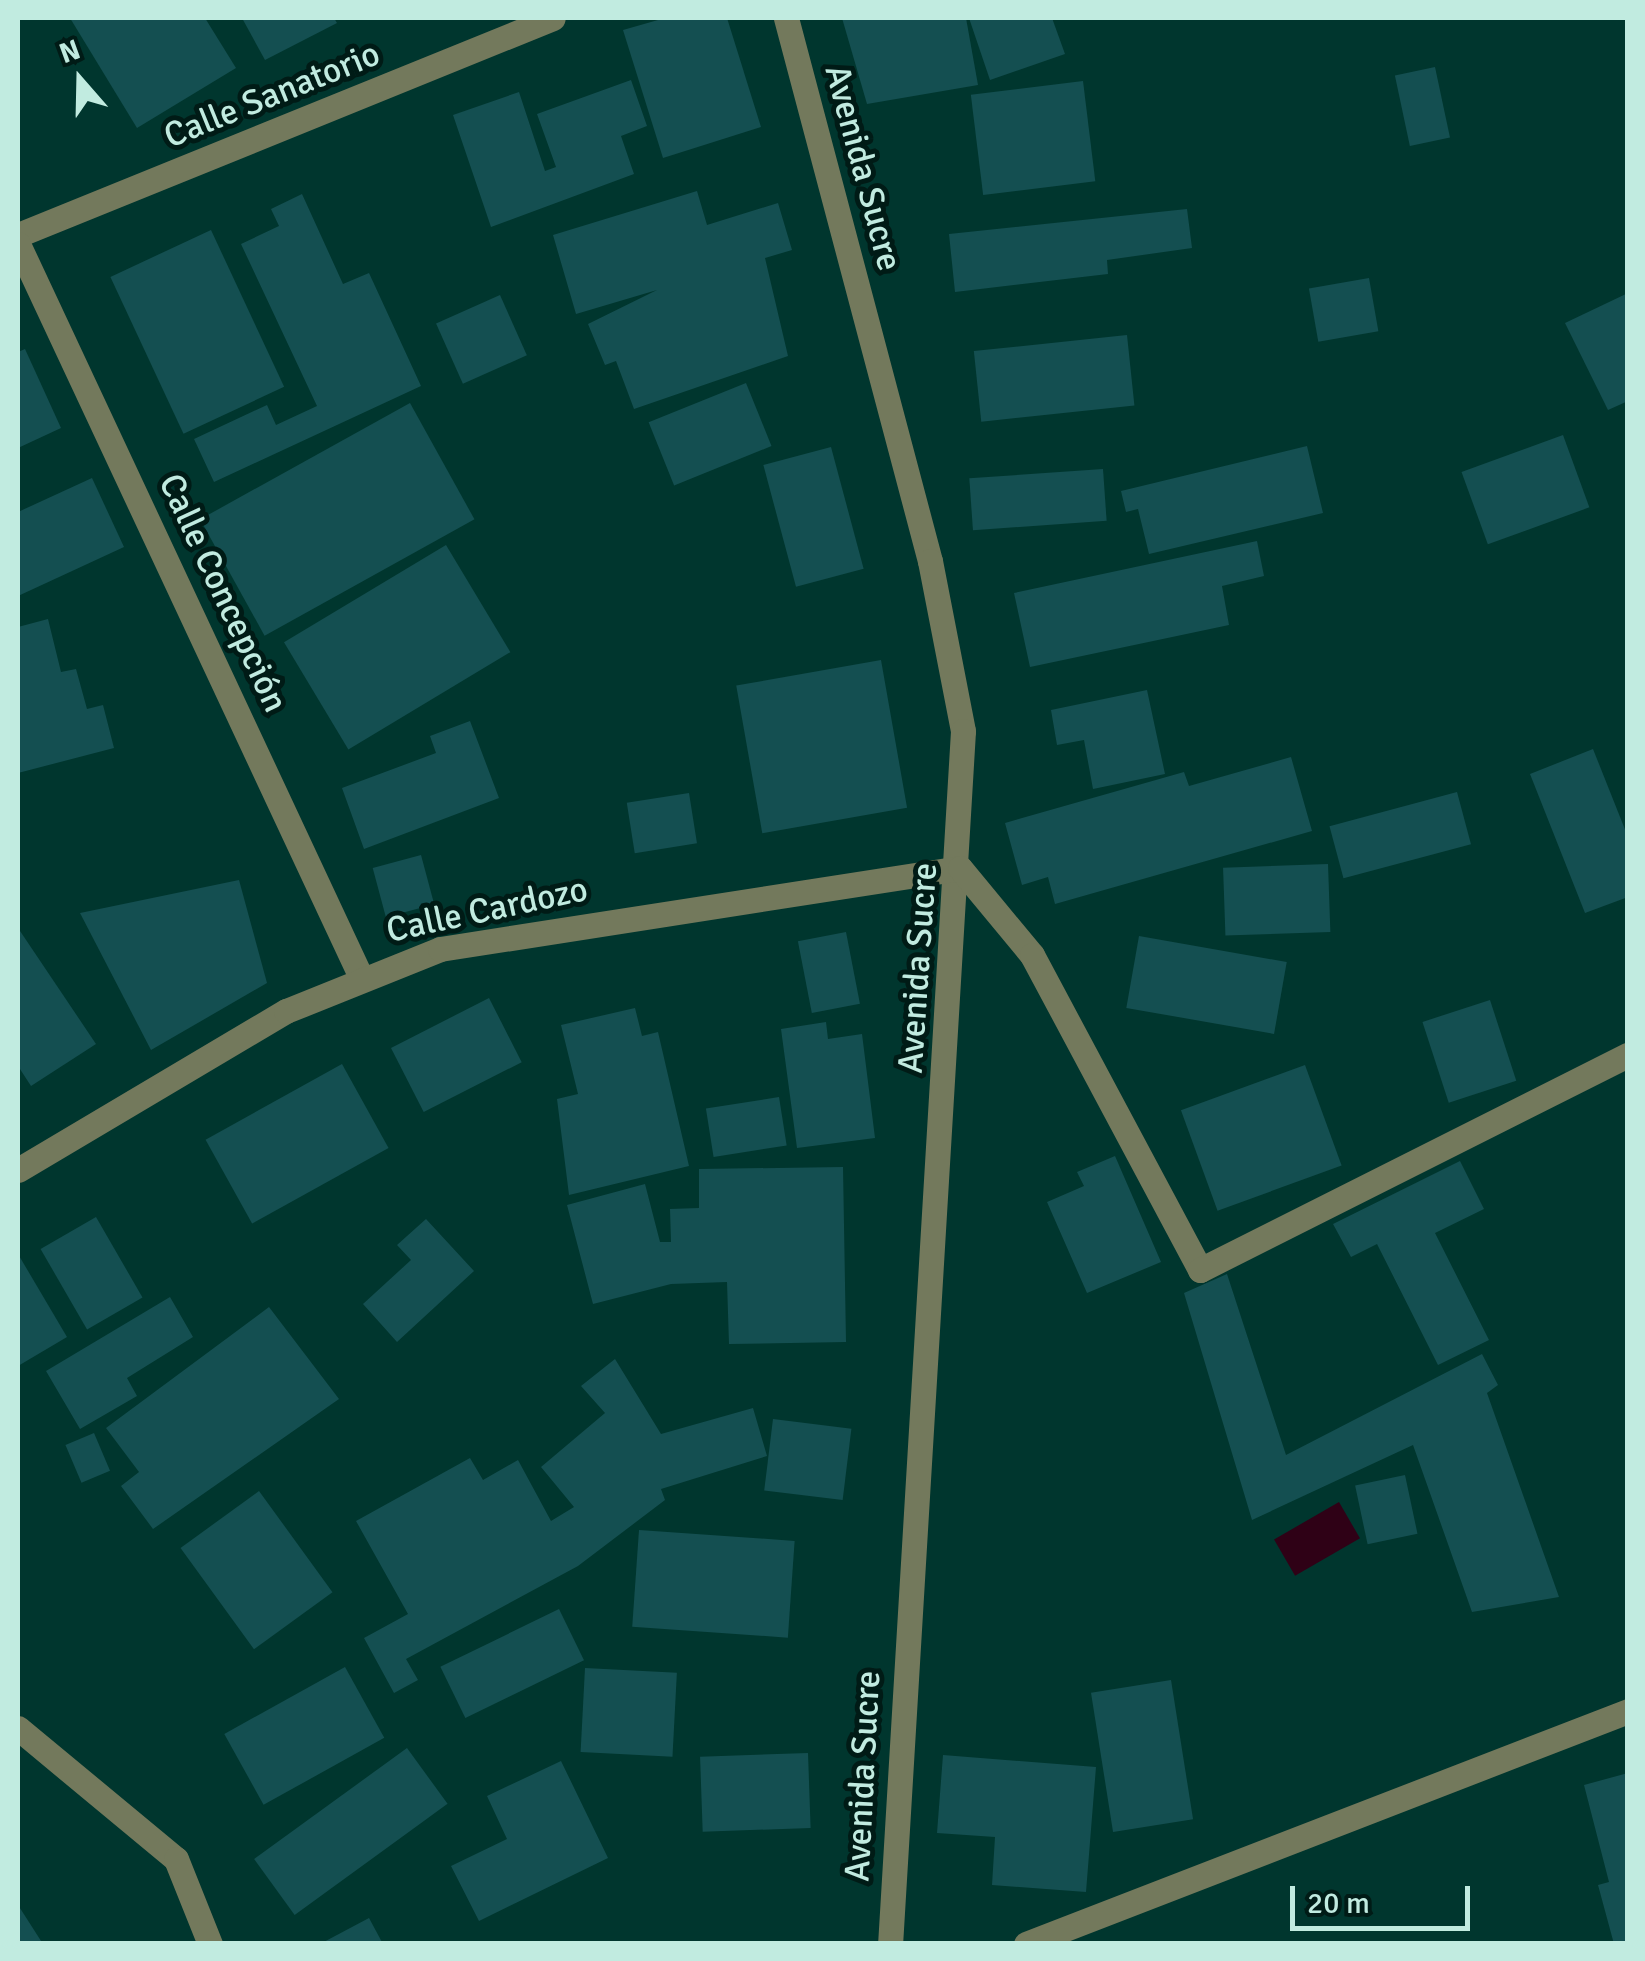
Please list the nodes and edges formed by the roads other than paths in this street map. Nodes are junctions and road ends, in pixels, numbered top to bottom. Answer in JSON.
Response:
{"nodes":[{"id":1,"x":553,"y":18,"type":"edge"},
{"id":2,"x":786,"y":18,"type":"edge"},
{"id":3,"x":18,"y":234,"type":"edge"},
{"id":4,"x":18,"y":244,"type":"edge"},
{"id":5,"x":960,"y":868,"type":"junction"},
{"id":6,"x":360,"y":975,"type":"junction"},
{"id":7,"x":1628,"y":1055,"type":"edge"},
{"id":8,"x":18,"y":1170,"type":"edge"},
{"id":9,"x":1628,"y":1711,"type":"edge"},
{"id":10,"x":18,"y":1728,"type":"edge"},
{"id":11,"x":210,"y":1944,"type":"edge"},
{"id":12,"x":890,"y":1944,"type":"edge"},
{"id":13,"x":1026,"y":1944,"type":"edge"}],
"edges":[{"from":1,"to":3,"type":"street","name":"Calle Sanatorio"},
{"from":2,"to":5,"type":"street","name":"Avenida Sucre"},
{"from":4,"to":6,"type":"street","name":"Calle Concepción"},
{"from":5,"to":6,"type":"street","name":"Calle Cardozo"},
{"from":5,"to":7,"type":"street"},
{"from":5,"to":12,"type":"street","name":"Avenida Sucre"},
{"from":6,"to":8,"type":"street","name":"Calle Cardozo"},
{"from":9,"to":13,"type":"street"},
{"from":10,"to":11,"type":"street"}]}
